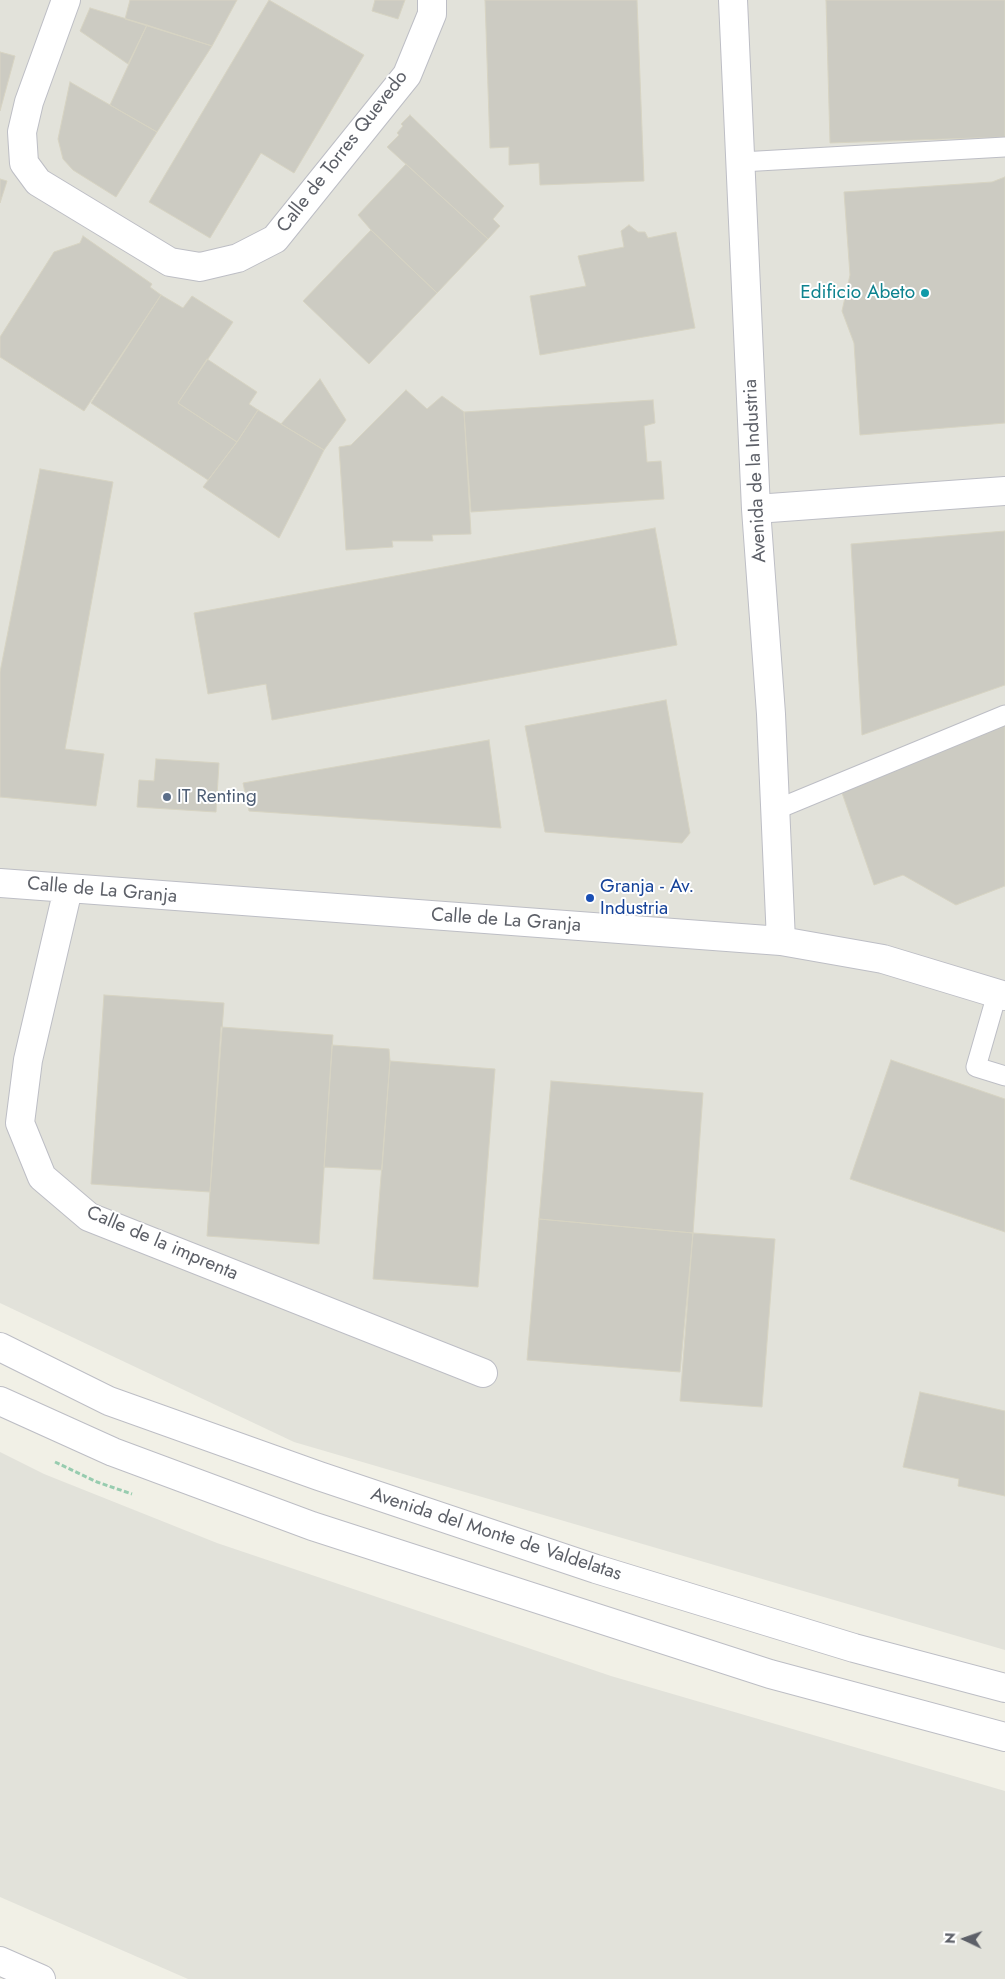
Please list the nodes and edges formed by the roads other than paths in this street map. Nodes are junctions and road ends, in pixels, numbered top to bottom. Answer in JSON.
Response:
{"nodes":[{"id":1,"x":66,"y":0,"type":"edge"},
{"id":2,"x":432,"y":0,"type":"edge"},
{"id":3,"x":733,"y":0,"type":"edge"},
{"id":4,"x":1005,"y":147,"type":"edge"},
{"id":5,"x":741,"y":162,"type":"junction"},
{"id":6,"x":1005,"y":491,"type":"edge"},
{"id":7,"x":756,"y":509,"type":"junction"},
{"id":8,"x":1005,"y":716,"type":"edge"},
{"id":9,"x":775,"y":810,"type":"junction"},
{"id":10,"x":0,"y":883,"type":"edge"},
{"id":11,"x":68,"y":889,"type":"junction"},
{"id":12,"x":781,"y":941,"type":"junction"},
{"id":13,"x":1001,"y":995,"type":"edge"},
{"id":14,"x":1005,"y":1076,"type":"edge"},
{"id":15,"x":0,"y":1347,"type":"edge"},
{"id":16,"x":483,"y":1373,"type":"dead end"},
{"id":17,"x":0,"y":1401,"type":"edge"},
{"id":18,"x":1005,"y":1688,"type":"edge"},
{"id":19,"x":1005,"y":1737,"type":"edge"},
{"id":20,"x":0,"y":1961,"type":"edge"},
{"id":21,"x":42,"y":1979,"type":"edge"}],
"edges":[{"from":1,"to":2,"type":"street","name":"Calle de Torres Quevedo"},
{"from":3,"to":5,"type":"street","name":"Avenida de la Industria"},
{"from":4,"to":5,"type":"lane"},
{"from":5,"to":7,"type":"street","name":"Avenida de la Industria"},
{"from":6,"to":7,"type":"street"},
{"from":7,"to":9,"type":"street","name":"Avenida de la Industria"},
{"from":8,"to":9,"type":"lane"},
{"from":9,"to":12,"type":"street","name":"Avenida de la Industria"},
{"from":10,"to":11,"type":"street","name":"Calle de La Granja"},
{"from":11,"to":12,"type":"street","name":"Calle de La Granja"},
{"from":11,"to":16,"type":"street","name":"Calle de la imprenta"},
{"from":12,"to":13,"type":"street","name":"Calle de La Granja"},
{"from":13,"to":14,"type":"lane"},
{"from":15,"to":18,"type":"street","name":"Avenida del Monte de Valdelatas"},
{"from":17,"to":19,"type":"street"},
{"from":20,"to":21,"type":"street"}]}
